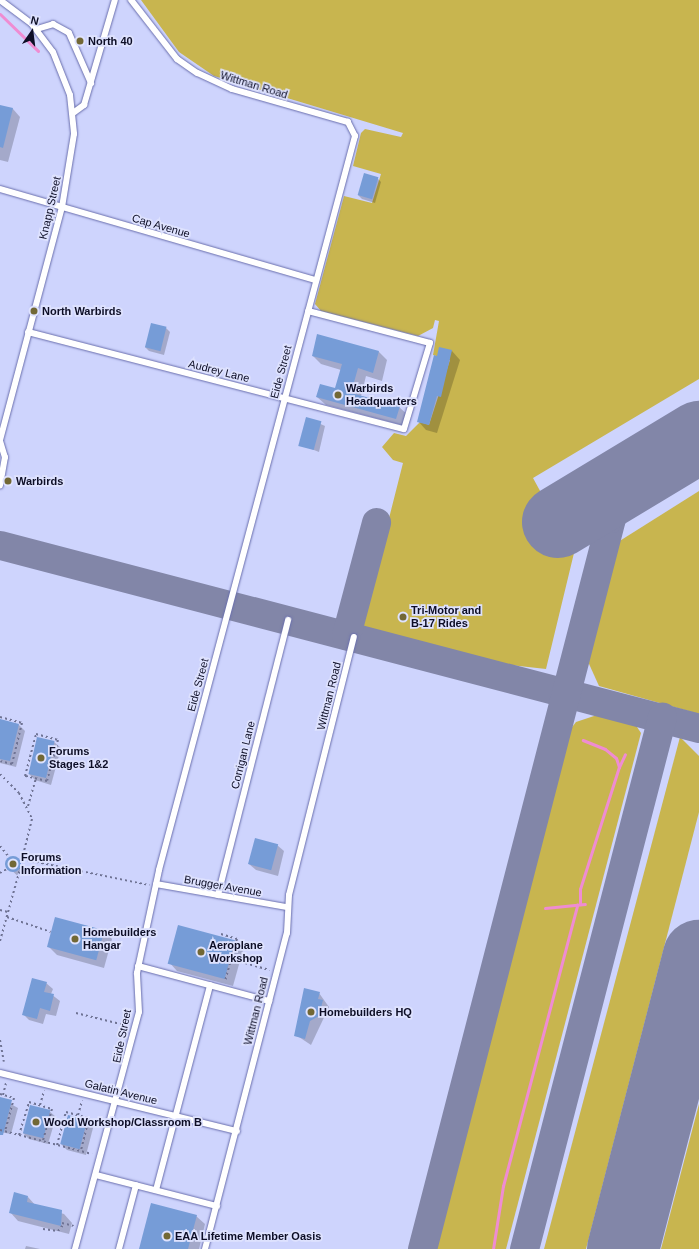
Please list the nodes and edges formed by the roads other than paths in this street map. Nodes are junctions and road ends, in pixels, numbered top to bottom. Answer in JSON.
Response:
{"nodes":[{"id":1,"x":0,"y":0,"type":"edge"},
{"id":2,"x":115,"y":0,"type":"edge"},
{"id":3,"x":131,"y":0,"type":"edge"},
{"id":4,"x":37,"y":29,"type":"junction"},
{"id":5,"x":91,"y":83,"type":"junction"},
{"id":6,"x":73,"y":113,"type":"junction"},
{"id":7,"x":354,"y":129,"type":"joint"},
{"id":8,"x":0,"y":188,"type":"edge"},
{"id":9,"x":62,"y":208,"type":"junction"},
{"id":10,"x":316,"y":280,"type":"junction"},
{"id":11,"x":308,"y":311,"type":"junction"},
{"id":12,"x":28,"y":332,"type":"junction"},
{"id":13,"x":284,"y":398,"type":"junction"},
{"id":14,"x":0,"y":441,"type":"edge"},
{"id":15,"x":0,"y":486,"type":"edge"},
{"id":16,"x":288,"y":620,"type":"dead end"},
{"id":17,"x":354,"y":637,"type":"dead end"},
{"id":18,"x":156,"y":884,"type":"junction"},
{"id":19,"x":218,"y":895,"type":"junction"},
{"id":20,"x":287,"y":907,"type":"junction"},
{"id":21,"x":138,"y":966,"type":"junction"},
{"id":22,"x":210,"y":985,"type":"junction"},
{"id":23,"x":269,"y":1001,"type":"junction"},
{"id":24,"x":0,"y":1073,"type":"edge"},
{"id":25,"x":117,"y":1102,"type":"junction"},
{"id":26,"x":176,"y":1116,"type":"junction"},
{"id":27,"x":236,"y":1131,"type":"junction"},
{"id":28,"x":96,"y":1175,"type":"junction"},
{"id":29,"x":136,"y":1185,"type":"junction"},
{"id":30,"x":156,"y":1190,"type":"junction"},
{"id":31,"x":216,"y":1206,"type":"junction"},
{"id":32,"x":75,"y":1249,"type":"edge"},
{"id":33,"x":120,"y":1249,"type":"edge"},
{"id":34,"x":205,"y":1249,"type":"edge"}],
"edges":[{"from":1,"to":4,"type":"lane","name":"Knapp Street"},
{"from":2,"to":5,"type":"lane"},
{"from":3,"to":7,"type":"lane","name":"Wittman Road"},
{"from":4,"to":5,"type":"lane"},
{"from":4,"to":6,"type":"lane","name":"Knapp Street"},
{"from":5,"to":6,"type":"lane"},
{"from":6,"to":9,"type":"lane","name":"Knapp Street"},
{"from":7,"to":10,"type":"lane","name":"Eide Street"},
{"from":8,"to":9,"type":"lane","name":"Cap Avenue"},
{"from":9,"to":10,"type":"lane","name":"Cap Avenue"},
{"from":9,"to":12,"type":"lane","name":"Knapp Street"},
{"from":10,"to":11,"type":"lane","name":"Eide Street"},
{"from":11,"to":13,"type":"lane","name":"Eide Street"},
{"from":11,"to":13,"type":"lane","name":"Audrey Lane"},
{"from":12,"to":13,"type":"lane","name":"Audrey Lane"},
{"from":12,"to":14,"type":"lane","name":"Knapp Street"},
{"from":13,"to":18,"type":"lane","name":"Eide Street"},
{"from":14,"to":15,"type":"lane"},
{"from":16,"to":19,"type":"lane","name":"Corrigan Lane"},
{"from":17,"to":20,"type":"lane","name":"Wittman Road"},
{"from":18,"to":19,"type":"lane","name":"Brugger Avenue"},
{"from":18,"to":21,"type":"lane","name":"Eide Street"},
{"from":19,"to":20,"type":"lane","name":"Brugger Avenue"},
{"from":20,"to":23,"type":"lane","name":"Wittman Road"},
{"from":21,"to":22,"type":"lane"},
{"from":21,"to":25,"type":"lane","name":"Eide Street"},
{"from":22,"to":23,"type":"lane"},
{"from":22,"to":26,"type":"lane"},
{"from":23,"to":27,"type":"lane","name":"Wittman Road"},
{"from":24,"to":25,"type":"lane","name":"Galatin Avenue"},
{"from":25,"to":26,"type":"lane","name":"Galatin Avenue"},
{"from":25,"to":28,"type":"lane","name":"Eide Street"},
{"from":26,"to":27,"type":"lane","name":"Galatin Avenue"},
{"from":26,"to":30,"type":"lane"},
{"from":27,"to":31,"type":"lane","name":"Wittman Road"},
{"from":28,"to":29,"type":"lane"},
{"from":28,"to":32,"type":"lane","name":"Eide Street"},
{"from":29,"to":30,"type":"lane"},
{"from":29,"to":33,"type":"lane"},
{"from":30,"to":31,"type":"lane"},
{"from":31,"to":34,"type":"lane","name":"Wittman Road"}]}
